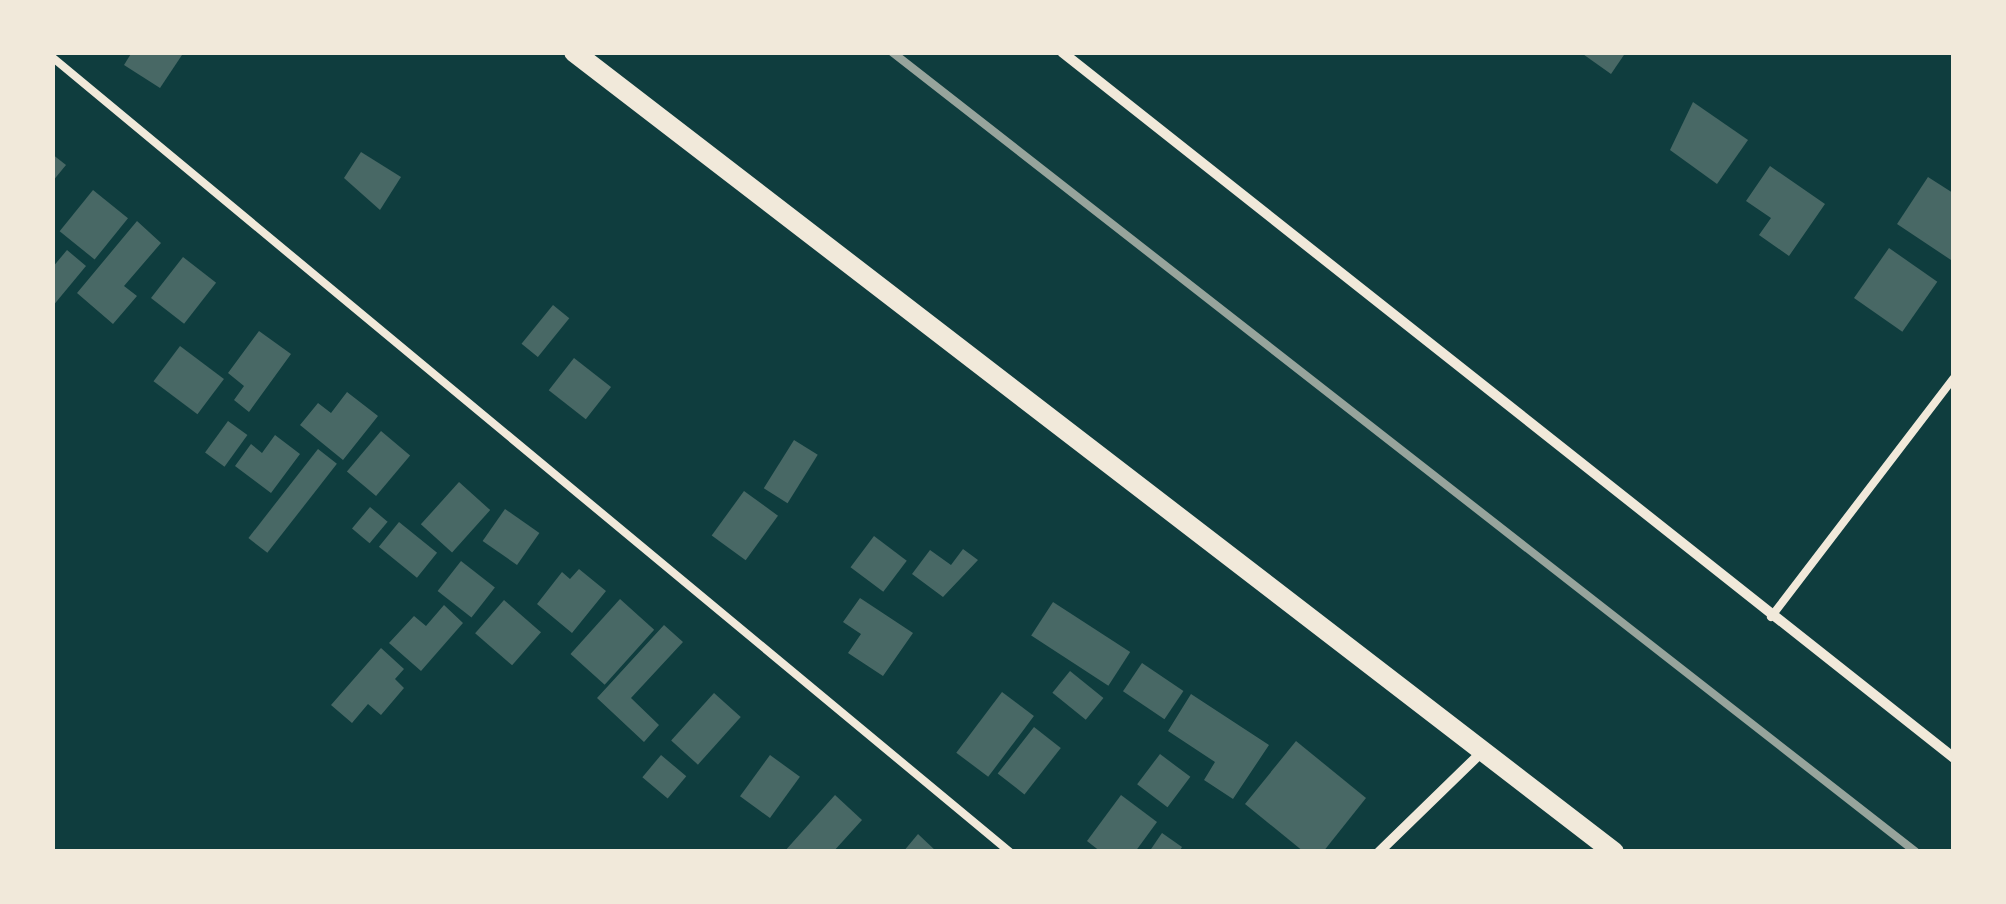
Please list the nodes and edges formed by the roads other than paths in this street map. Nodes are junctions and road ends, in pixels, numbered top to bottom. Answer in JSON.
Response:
{"nodes":[{"id":1,"x":574,"y":52,"type":"edge"},
{"id":2,"x":1062,"y":52,"type":"edge"},
{"id":3,"x":52,"y":57,"type":"edge"},
{"id":4,"x":1954,"y":378,"type":"edge"},
{"id":5,"x":1771,"y":617,"type":"junction"},
{"id":6,"x":1485,"y":749,"type":"junction"},
{"id":7,"x":1954,"y":758,"type":"edge"},
{"id":8,"x":1010,"y":852,"type":"edge"},
{"id":9,"x":1378,"y":852,"type":"edge"},
{"id":10,"x":1614,"y":852,"type":"edge"}],
"edges":[{"from":1,"to":6,"type":"main road"},
{"from":2,"to":5,"type":"street"},
{"from":3,"to":8,"type":"lane"},
{"from":4,"to":5,"type":"lane"},
{"from":5,"to":7,"type":"street"},
{"from":6,"to":9,"type":"street"},
{"from":6,"to":10,"type":"main road"}]}
